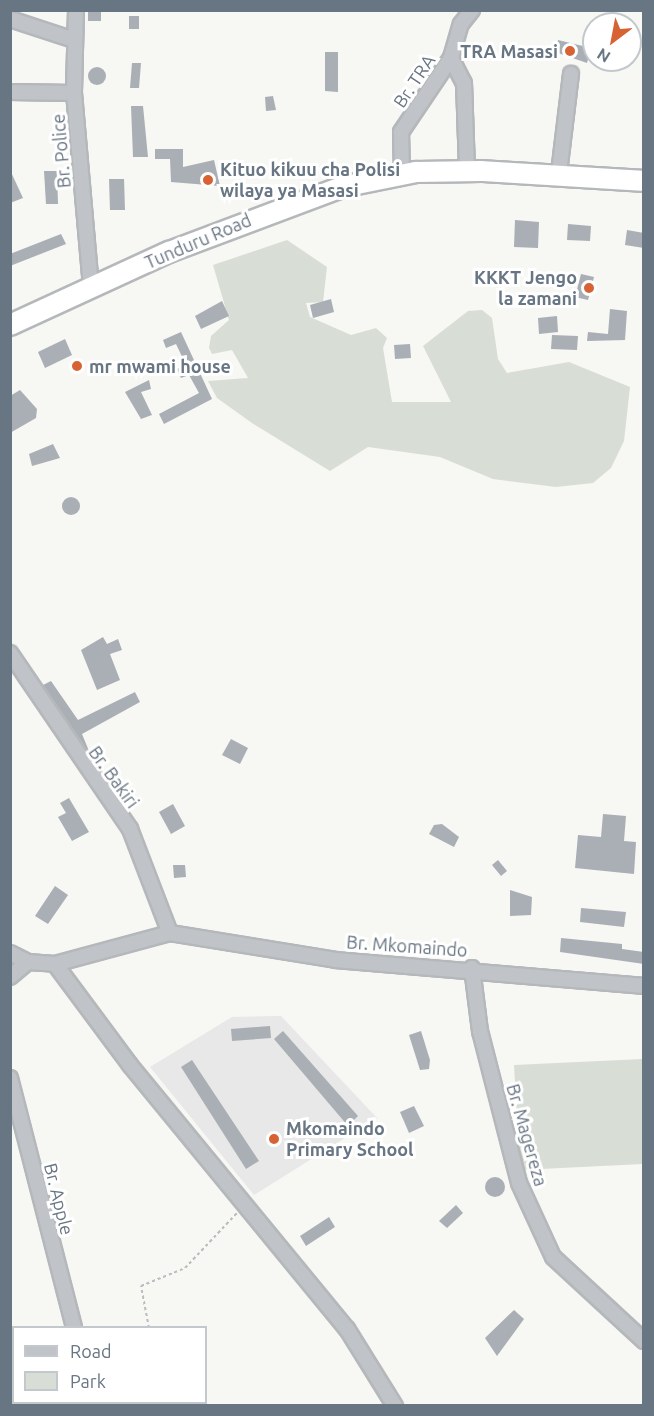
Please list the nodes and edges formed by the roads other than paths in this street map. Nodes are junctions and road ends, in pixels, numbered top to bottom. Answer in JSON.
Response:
{"nodes":[{"id":1,"x":76,"y":10,"type":"edge"},
{"id":2,"x":472,"y":10,"type":"edge"},
{"id":3,"x":10,"y":19,"type":"edge"},
{"id":4,"x":74,"y":40,"type":"junction"},
{"id":5,"x":451,"y":58,"type":"junction"},
{"id":6,"x":571,"y":74,"type":"dead end"},
{"id":7,"x":10,"y":92,"type":"edge"},
{"id":8,"x":74,"y":93,"type":"junction"},
{"id":9,"x":467,"y":171,"type":"junction"},
{"id":10,"x":559,"y":173,"type":"junction"},
{"id":11,"x":402,"y":175,"type":"junction"},
{"id":12,"x":644,"y":181,"type":"edge"},
{"id":13,"x":91,"y":288,"type":"junction"},
{"id":14,"x":10,"y":325,"type":"edge"},
{"id":15,"x":10,"y":653,"type":"edge"},
{"id":16,"x":170,"y":933,"type":"junction"},
{"id":17,"x":10,"y":952,"type":"edge"},
{"id":18,"x":28,"y":962,"type":"junction"},
{"id":19,"x":55,"y":964,"type":"junction"},
{"id":20,"x":472,"y":968,"type":"junction"},
{"id":21,"x":10,"y":977,"type":"edge"},
{"id":22,"x":644,"y":986,"type":"edge"},
{"id":23,"x":10,"y":1078,"type":"edge"},
{"id":24,"x":73,"y":1326,"type":"edge"},
{"id":25,"x":644,"y":1341,"type":"edge"},
{"id":26,"x":395,"y":1406,"type":"edge"}],
"edges":[{"from":1,"to":4,"type":"street","name":"Br. Police"},
{"from":2,"to":5,"type":"street","name":"Br. TRA"},
{"from":3,"to":4,"type":"street"},
{"from":4,"to":8,"type":"street","name":"Br. Police"},
{"from":5,"to":9,"type":"street"},
{"from":5,"to":11,"type":"street","name":"Br. TRA"},
{"from":6,"to":10,"type":"street"},
{"from":7,"to":8,"type":"street"},
{"from":8,"to":13,"type":"street","name":"Br. Police"},
{"from":9,"to":10,"type":"highway","name":"Tunduru Road"},
{"from":9,"to":11,"type":"highway","name":"Tunduru Road"},
{"from":10,"to":12,"type":"highway","name":"Tunduru Road"},
{"from":11,"to":13,"type":"highway","name":"Tunduru Road"},
{"from":13,"to":14,"type":"highway","name":"Tunduru Road"},
{"from":15,"to":16,"type":"street","name":"Br. Bakiri"},
{"from":16,"to":19,"type":"street"},
{"from":16,"to":20,"type":"street","name":"Br. Mkomaindo"},
{"from":17,"to":18,"type":"street"},
{"from":18,"to":19,"type":"street"},
{"from":18,"to":21,"type":"street"},
{"from":19,"to":26,"type":"street"},
{"from":20,"to":22,"type":"street","name":"Br. Mkomaindo"},
{"from":20,"to":25,"type":"street","name":"Br. Magereza"},
{"from":23,"to":24,"type":"street","name":"Br. Apple"}]}
